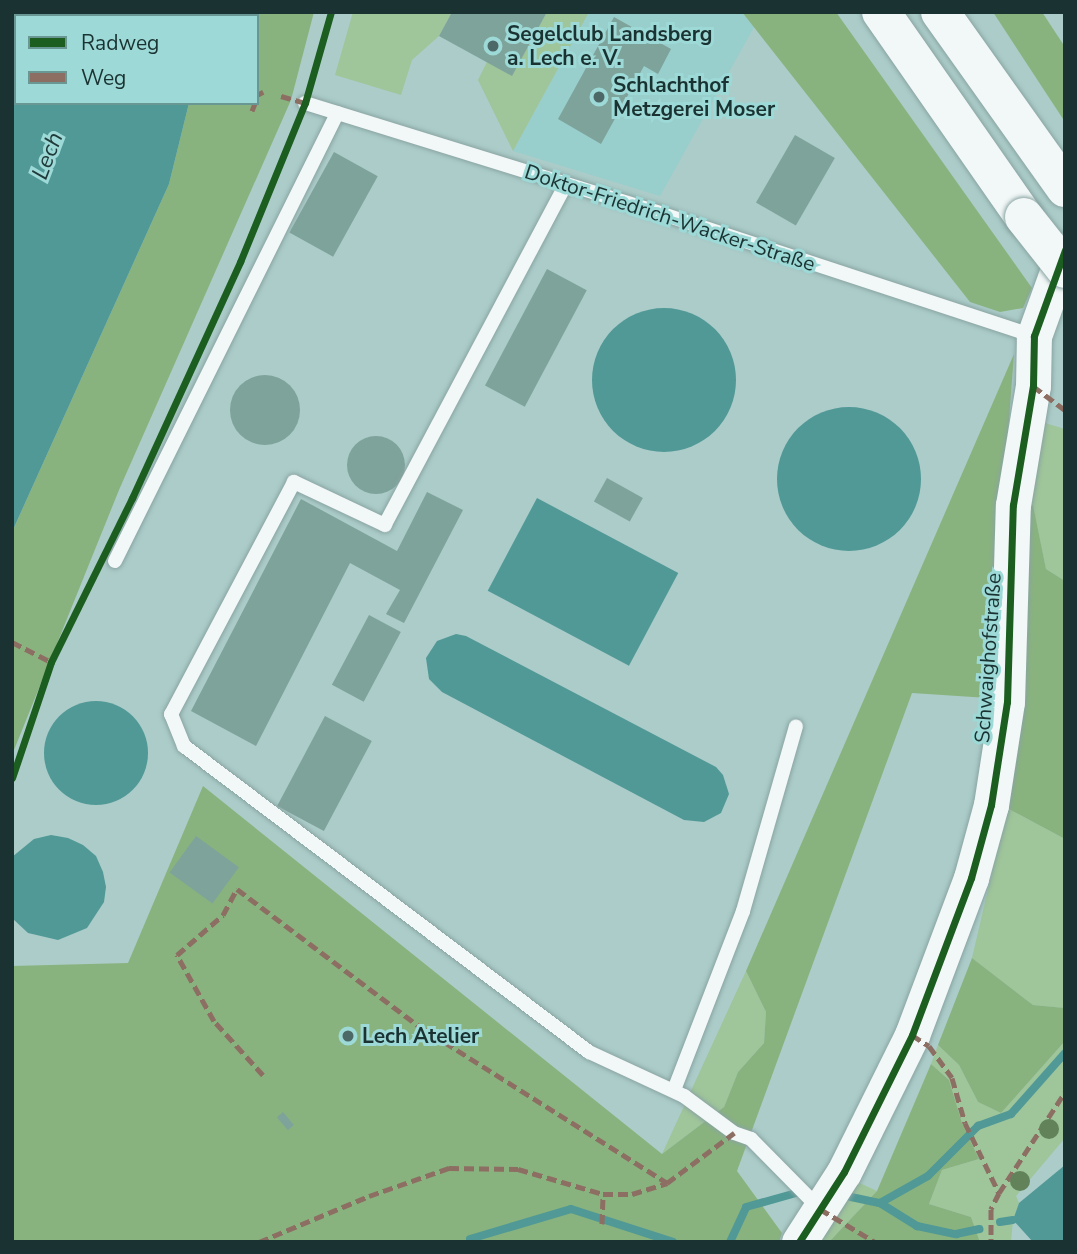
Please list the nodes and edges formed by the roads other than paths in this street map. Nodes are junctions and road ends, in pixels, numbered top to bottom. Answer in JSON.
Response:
{"nodes":[{"id":1,"x":881,"y":12,"type":"edge"},
{"id":2,"x":940,"y":12,"type":"edge"},
{"id":3,"x":305,"y":103,"type":"dead end"},
{"id":4,"x":337,"y":113,"type":"junction"},
{"id":5,"x":1055,"y":176,"type":"edge"},
{"id":6,"x":566,"y":184,"type":"junction"},
{"id":7,"x":1065,"y":250,"type":"edge"},
{"id":8,"x":1065,"y":269,"type":"edge"},
{"id":9,"x":1034,"y":336,"type":"junction"},
{"id":10,"x":115,"y":561,"type":"dead end"},
{"id":11,"x":796,"y":726,"type":"dead end"},
{"id":12,"x":674,"y":1090,"type":"junction"},
{"id":13,"x":820,"y":1209,"type":"junction"},
{"id":14,"x":799,"y":1242,"type":"edge"}],
"edges":[{"from":1,"to":8,"type":"highway","bridge":true},
{"from":2,"to":5,"type":"highway"},
{"from":3,"to":4,"type":"lane","name":"Doktor-Friedrich-Wacker-Straße"},
{"from":4,"to":6,"type":"lane","name":"Doktor-Friedrich-Wacker-Straße"},
{"from":4,"to":10,"type":"lane"},
{"from":6,"to":9,"type":"lane","name":"Doktor-Friedrich-Wacker-Straße"},
{"from":6,"to":12,"type":"lane"},
{"from":7,"to":9,"type":"street","name":"Schwaighofstraße"},
{"from":9,"to":13,"type":"street","name":"Schwaighofstraße"},
{"from":11,"to":12,"type":"lane"},
{"from":12,"to":13,"type":"lane"},
{"from":13,"to":14,"type":"street","name":"Schwaighofstraße"}]}
